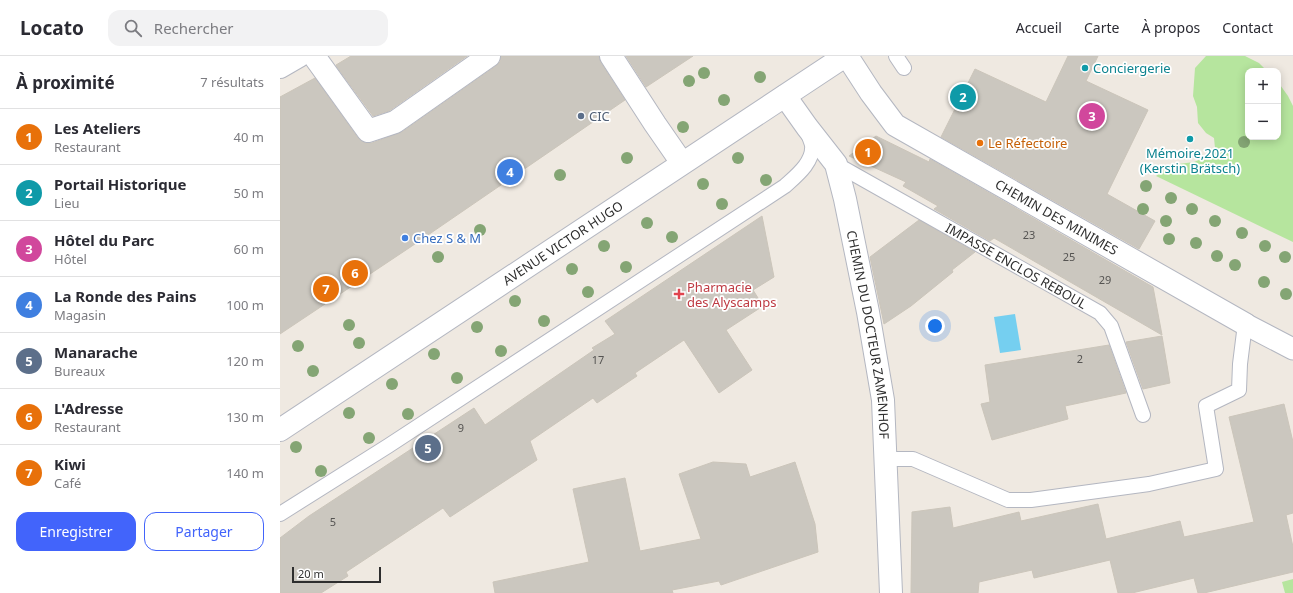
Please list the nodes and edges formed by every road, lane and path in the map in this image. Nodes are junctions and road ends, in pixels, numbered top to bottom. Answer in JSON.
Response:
{"nodes":[{"id":1,"x":299,"y":56,"type":"edge"},
{"id":2,"x":314,"y":56,"type":"edge"},
{"id":3,"x":489,"y":56,"type":"edge"},
{"id":4,"x":611,"y":56,"type":"edge"},
{"id":5,"x":846,"y":56,"type":"edge"},
{"id":6,"x":280,"y":67,"type":"edge"},
{"id":7,"x":784,"y":96,"type":"junction"},
{"id":8,"x":807,"y":127,"type":"junction"},
{"id":9,"x":682,"y":163,"type":"junction"},
{"id":10,"x":836,"y":164,"type":"junction"},
{"id":11,"x":1245,"y":324,"type":"junction"},
{"id":12,"x":1293,"y":349,"type":"edge"},
{"id":13,"x":1143,"y":415,"type":"dead end"},
{"id":14,"x":280,"y":430,"type":"edge"},
{"id":15,"x":886,"y":459,"type":"junction"},
{"id":16,"x":280,"y":514,"type":"edge"},
{"id":17,"x":891,"y":593,"type":"edge"}],
"edges":[{"from":1,"to":6,"type":"street"},
{"from":2,"to":3,"type":"street"},
{"from":4,"to":9,"type":"street"},
{"from":5,"to":7,"type":"street","name":"AVENUE VICTOR HUGO"},
{"from":5,"to":11,"type":"street","name":"CHEMIN DES MINIMES"},
{"from":7,"to":8,"type":"street","name":"CHEMIN DU DOCTEUR ZAMENHOF"},
{"from":7,"to":9,"type":"street","name":"AVENUE VICTOR HUGO"},
{"from":8,"to":10,"type":"street","name":"CHEMIN DU DOCTEUR ZAMENHOF"},
{"from":8,"to":16,"type":"lane"},
{"from":9,"to":14,"type":"street","name":"AVENUE VICTOR HUGO"},
{"from":10,"to":13,"type":"lane","name":"IMPASSE ENCLOS REBOUL"},
{"from":10,"to":15,"type":"street","name":"CHEMIN DU DOCTEUR ZAMENHOF"},
{"from":11,"to":12,"type":"street","name":"CHEMIN DES MINIMES"},
{"from":11,"to":15,"type":"lane"},
{"from":15,"to":17,"type":"street","name":"CHEMIN DU DOCTEUR ZAMENHOF"}]}
